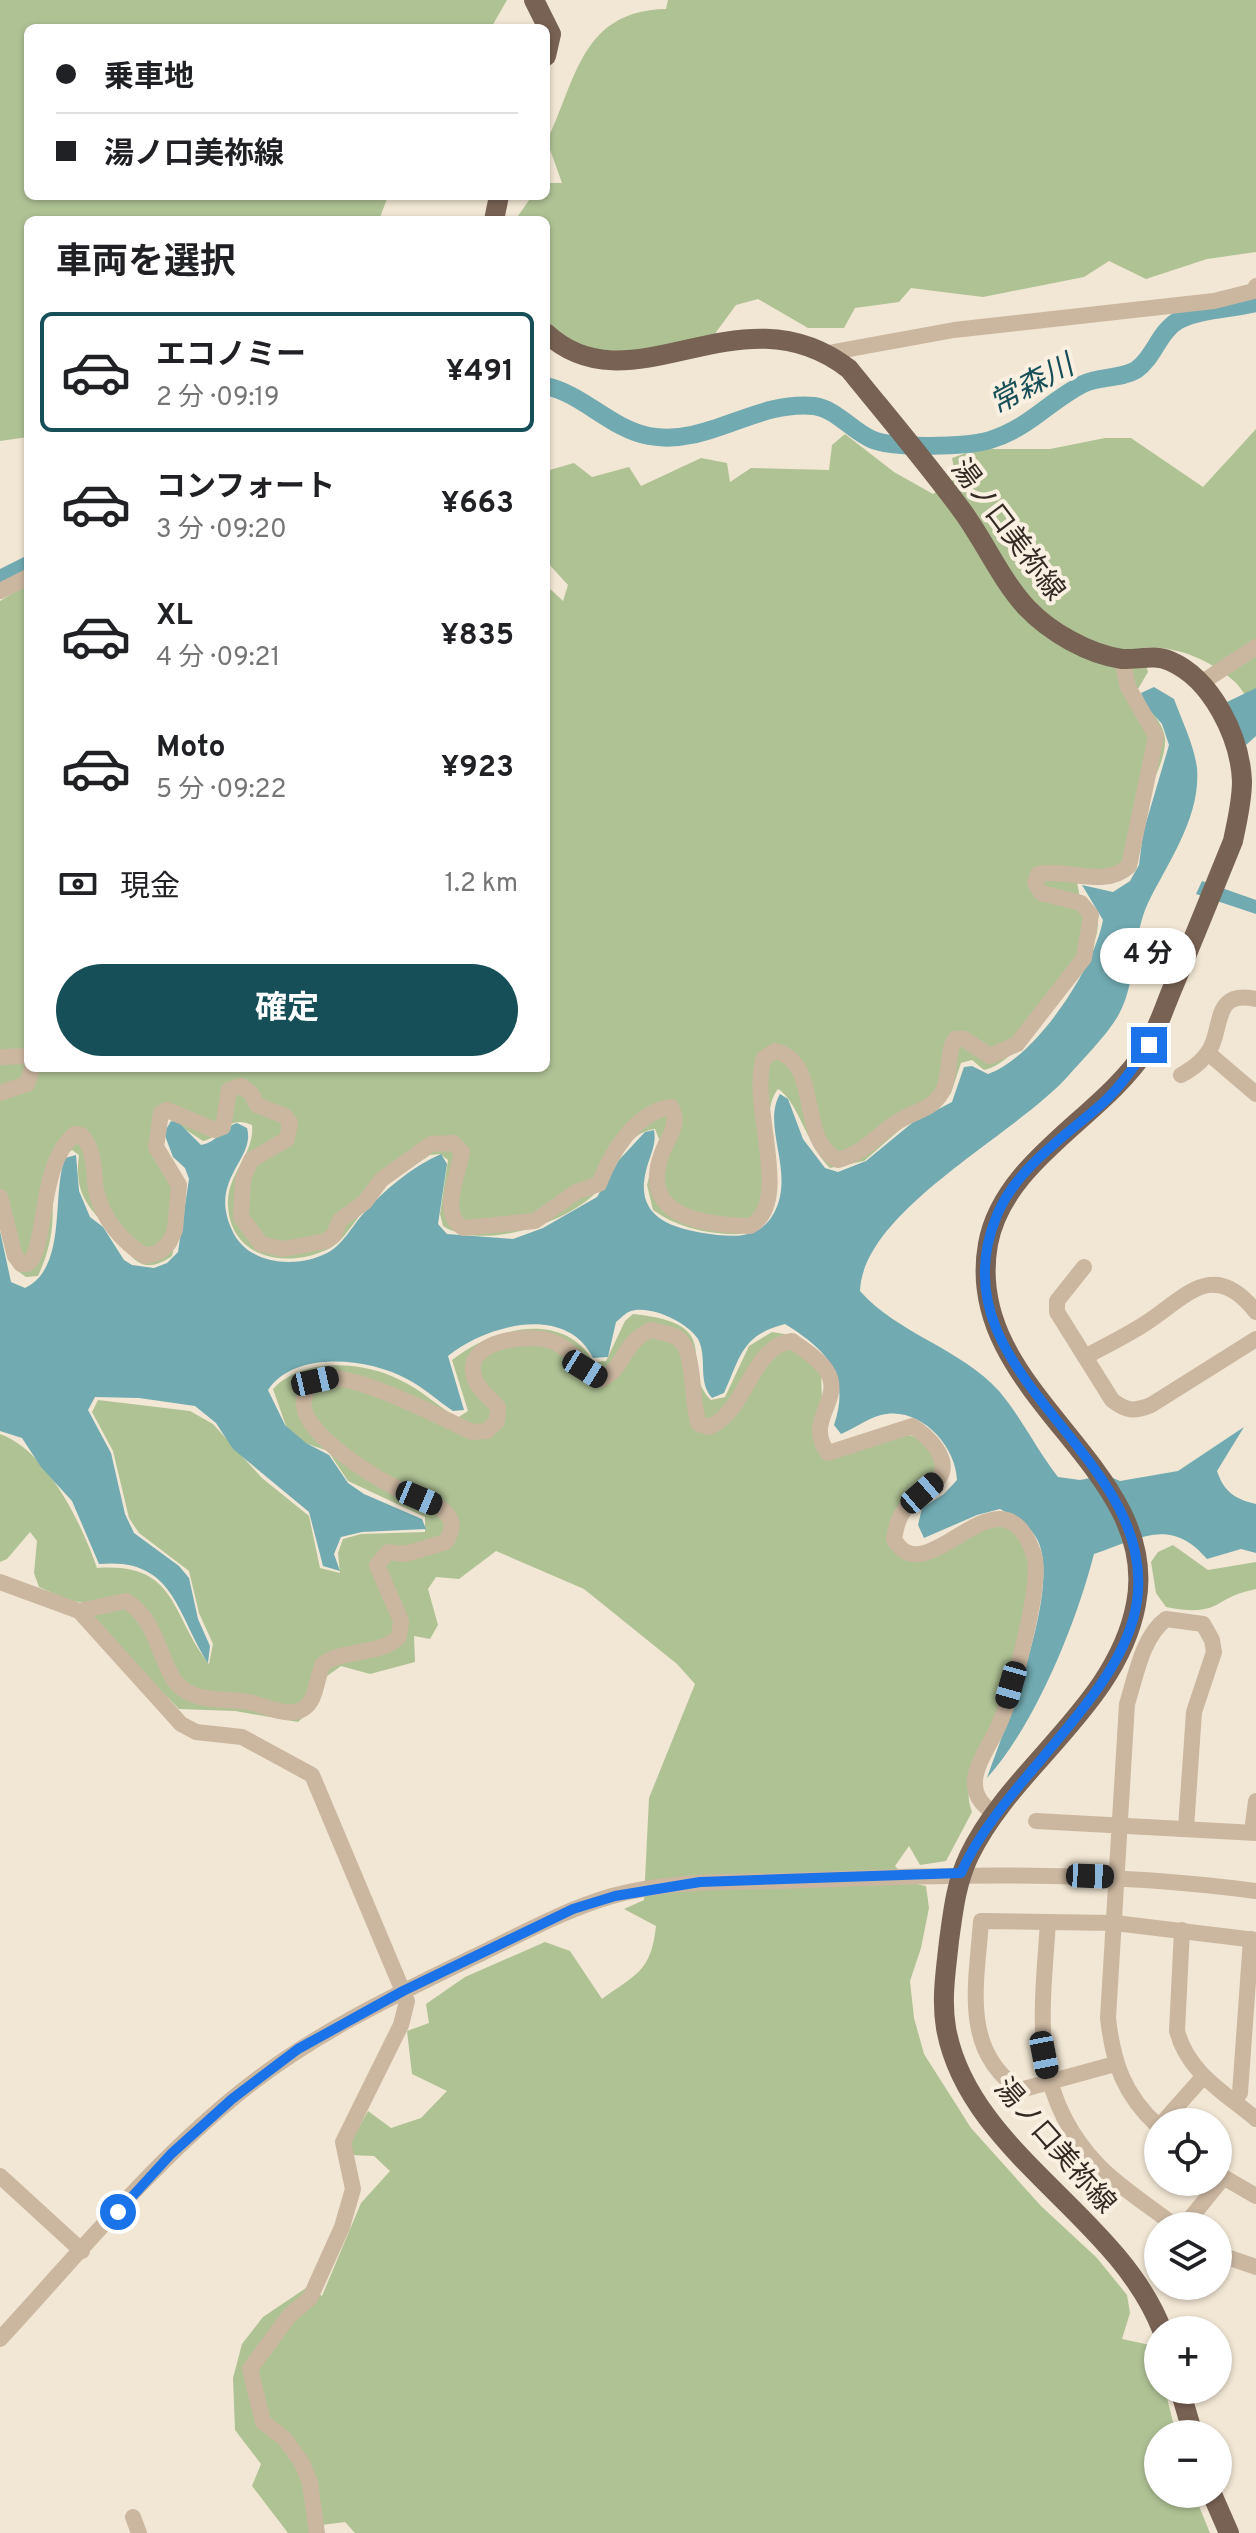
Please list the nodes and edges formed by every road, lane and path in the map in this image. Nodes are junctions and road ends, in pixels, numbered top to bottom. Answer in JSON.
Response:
{"nodes":[{"id":1,"x":534,"y":0,"type":"edge"},
{"id":2,"x":546,"y":24,"type":"edge"},
{"id":3,"x":1255,"y":289,"type":"edge"},
{"id":4,"x":550,"y":337,"type":"edge"},
{"id":5,"x":828,"y":353,"type":"junction"},
{"id":6,"x":24,"y":579,"type":"edge"},
{"id":7,"x":0,"y":591,"type":"edge"},
{"id":8,"x":1256,"y":647,"type":"edge"},
{"id":9,"x":1122,"y":659,"type":"junction"},
{"id":10,"x":1206,"y":690,"type":"junction"},
{"id":11,"x":1256,"y":999,"type":"edge"},
{"id":12,"x":1208,"y":1053,"type":"junction"},
{"id":13,"x":24,"y":1056,"type":"edge"},
{"id":14,"x":0,"y":1057,"type":"edge"},
{"id":15,"x":31,"y":1072,"type":"edge"},
{"id":16,"x":1181,"y":1075,"type":"dead end"},
{"id":17,"x":0,"y":1093,"type":"edge"},
{"id":18,"x":1256,"y":1094,"type":"edge"},
{"id":19,"x":0,"y":1197,"type":"edge"},
{"id":20,"x":1084,"y":1267,"type":"dead end"},
{"id":21,"x":1256,"y":1312,"type":"edge"},
{"id":22,"x":1256,"y":1339,"type":"edge"},
{"id":23,"x":1085,"y":1357,"type":"junction"},
{"id":24,"x":0,"y":1582,"type":"edge"},
{"id":25,"x":79,"y":1611,"type":"junction"},
{"id":26,"x":1256,"y":1801,"type":"edge"},
{"id":27,"x":996,"y":1815,"type":"junction"},
{"id":28,"x":1036,"y":1821,"type":"dead end"},
{"id":29,"x":1120,"y":1826,"type":"junction"},
{"id":30,"x":1186,"y":1828,"type":"junction"},
{"id":31,"x":1254,"y":1832,"type":"edge"},
{"id":32,"x":961,"y":1873,"type":"junction"},
{"id":33,"x":1117,"y":1877,"type":"junction"},
{"id":34,"x":1256,"y":1891,"type":"edge"},
{"id":35,"x":1048,"y":1922,"type":"junction"},
{"id":36,"x":1115,"y":1923,"type":"junction"},
{"id":37,"x":1182,"y":1930,"type":"junction"},
{"id":38,"x":1254,"y":1940,"type":"edge"},
{"id":39,"x":403,"y":1991,"type":"junction"},
{"id":40,"x":1115,"y":2064,"type":"junction"},
{"id":41,"x":1203,"y":2077,"type":"junction"},
{"id":42,"x":1049,"y":2082,"type":"junction"},
{"id":43,"x":1234,"y":2101,"type":"junction"},
{"id":44,"x":1175,"y":2108,"type":"edge"},
{"id":45,"x":1144,"y":2113,"type":"edge"},
{"id":46,"x":1256,"y":2119,"type":"edge"},
{"id":47,"x":0,"y":2176,"type":"edge"},
{"id":48,"x":1232,"y":2182,"type":"edge"},
{"id":49,"x":1256,"y":2196,"type":"edge"},
{"id":50,"x":1157,"y":2212,"type":"edge"},
{"id":51,"x":82,"y":2251,"type":"junction"},
{"id":52,"x":1232,"y":2259,"type":"edge"},
{"id":53,"x":1256,"y":2267,"type":"edge"},
{"id":54,"x":1155,"y":2316,"type":"edge"},
{"id":55,"x":0,"y":2339,"type":"edge"},
{"id":56,"x":1218,"y":2508,"type":"edge"},
{"id":57,"x":317,"y":2533,"type":"edge"},
{"id":58,"x":1229,"y":2533,"type":"edge"}],
"edges":[{"from":1,"to":2,"type":"main road"},
{"from":3,"to":5,"type":"street"},
{"from":4,"to":5,"type":"main road","name":"湯ノ口美祢線"},
{"from":5,"to":9,"type":"main road","name":"湯ノ口美祢線"},
{"from":6,"to":7,"type":"street"},
{"from":8,"to":10,"type":"street"},
{"from":9,"to":10,"type":"main road","name":"湯ノ口美祢線"},
{"from":9,"to":19,"type":"street"},
{"from":10,"to":27,"type":"main road","name":"湯ノ口美祢線"},
{"from":11,"to":12,"type":"street"},
{"from":12,"to":16,"type":"street"},
{"from":12,"to":18,"type":"street"},
{"from":13,"to":14,"type":"street"},
{"from":15,"to":17,"type":"street"},
{"from":20,"to":23,"type":"street"},
{"from":21,"to":23,"type":"street"},
{"from":22,"to":23,"type":"street"},
{"from":24,"to":25,"type":"street"},
{"from":25,"to":27,"type":"street"},
{"from":25,"to":39,"type":"street"},
{"from":26,"to":31,"type":"street"},
{"from":27,"to":32,"type":"main road","name":"湯ノ口美祢線"},
{"from":28,"to":29,"type":"street"},
{"from":29,"to":30,"type":"street"},
{"from":29,"to":30,"type":"street"},
{"from":29,"to":33,"type":"street"},
{"from":30,"to":31,"type":"street"},
{"from":32,"to":33,"type":"street"},
{"from":32,"to":39,"type":"street"},
{"from":32,"to":54,"type":"main road","name":"湯ノ口美祢線"},
{"from":33,"to":34,"type":"street"},
{"from":33,"to":36,"type":"street"},
{"from":35,"to":36,"type":"street"},
{"from":35,"to":42,"type":"street"},
{"from":35,"to":42,"type":"street"},
{"from":36,"to":37,"type":"street"},
{"from":36,"to":40,"type":"street"},
{"from":37,"to":38,"type":"street"},
{"from":37,"to":41,"type":"street"},
{"from":38,"to":43,"type":"street"},
{"from":39,"to":51,"type":"street"},
{"from":39,"to":57,"type":"street"},
{"from":40,"to":42,"type":"street"},
{"from":40,"to":45,"type":"street"},
{"from":41,"to":43,"type":"street"},
{"from":41,"to":44,"type":"street"},
{"from":42,"to":50,"type":"street"},
{"from":43,"to":46,"type":"street"},
{"from":47,"to":51,"type":"street"},
{"from":48,"to":49,"type":"street"},
{"from":51,"to":55,"type":"street"},
{"from":52,"to":53,"type":"street"},
{"from":56,"to":58,"type":"main road"}]}
